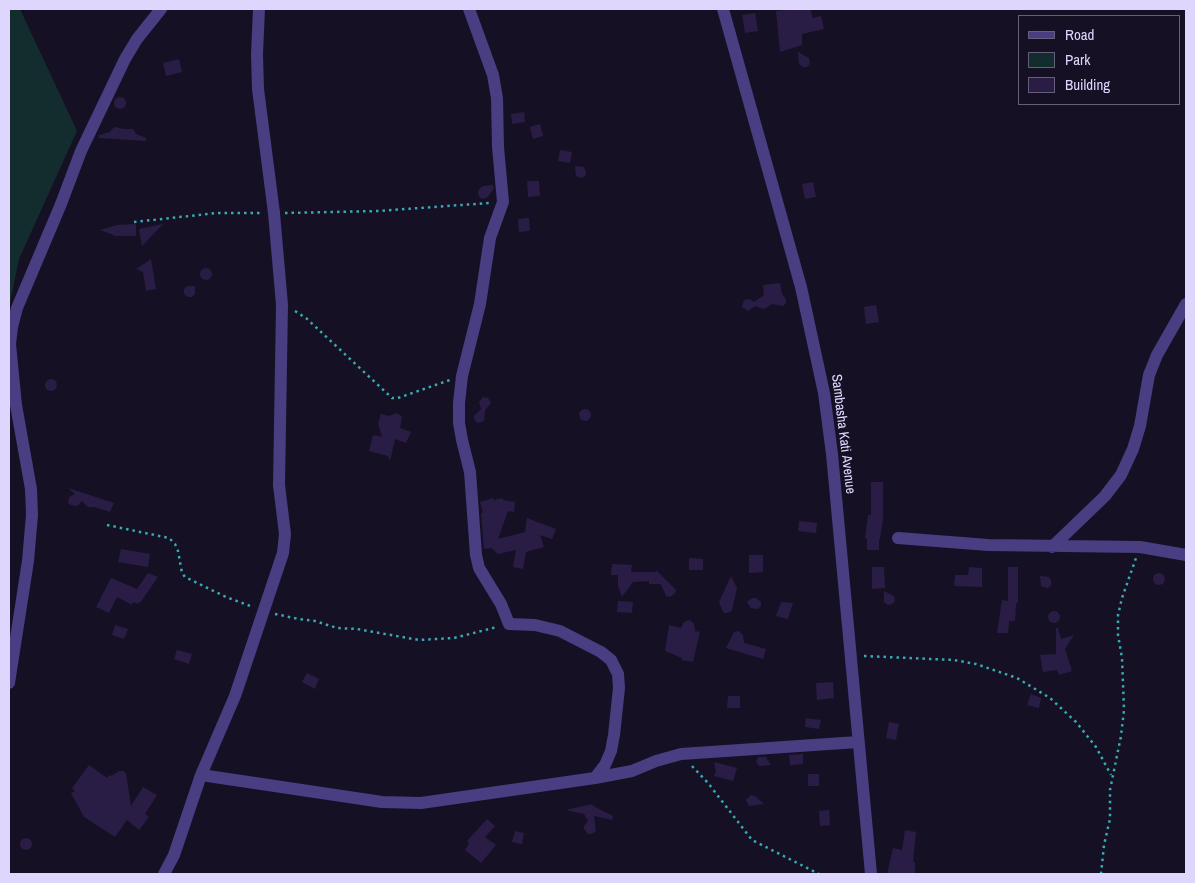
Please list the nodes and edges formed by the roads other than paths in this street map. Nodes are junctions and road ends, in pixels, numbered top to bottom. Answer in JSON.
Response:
{"nodes":[{"id":1,"x":161,"y":9,"type":"edge"},
{"id":2,"x":259,"y":9,"type":"edge"},
{"id":3,"x":469,"y":9,"type":"edge"},
{"id":4,"x":723,"y":9,"type":"edge"},
{"id":5,"x":1186,"y":304,"type":"edge"},
{"id":6,"x":898,"y":538,"type":"dead end"},
{"id":7,"x":1052,"y":547,"type":"junction"},
{"id":8,"x":1186,"y":554,"type":"edge"},
{"id":9,"x":9,"y":683,"type":"edge"},
{"id":10,"x":858,"y":742,"type":"junction"},
{"id":11,"x":202,"y":775,"type":"junction"},
{"id":12,"x":595,"y":778,"type":"junction"},
{"id":13,"x":164,"y":874,"type":"edge"},
{"id":14,"x":871,"y":874,"type":"edge"}],
"edges":[{"from":1,"to":9,"type":"street"},
{"from":2,"to":11,"type":"street"},
{"from":3,"to":12,"type":"street"},
{"from":4,"to":10,"type":"street","name":"Sambasha Kati Avenue"},
{"from":5,"to":7,"type":"street"},
{"from":6,"to":7,"type":"street"},
{"from":7,"to":8,"type":"street"},
{"from":10,"to":12,"type":"street"},
{"from":10,"to":14,"type":"street","name":"Sambasha Kati Avenue"},
{"from":11,"to":12,"type":"street"},
{"from":11,"to":13,"type":"street"}]}
